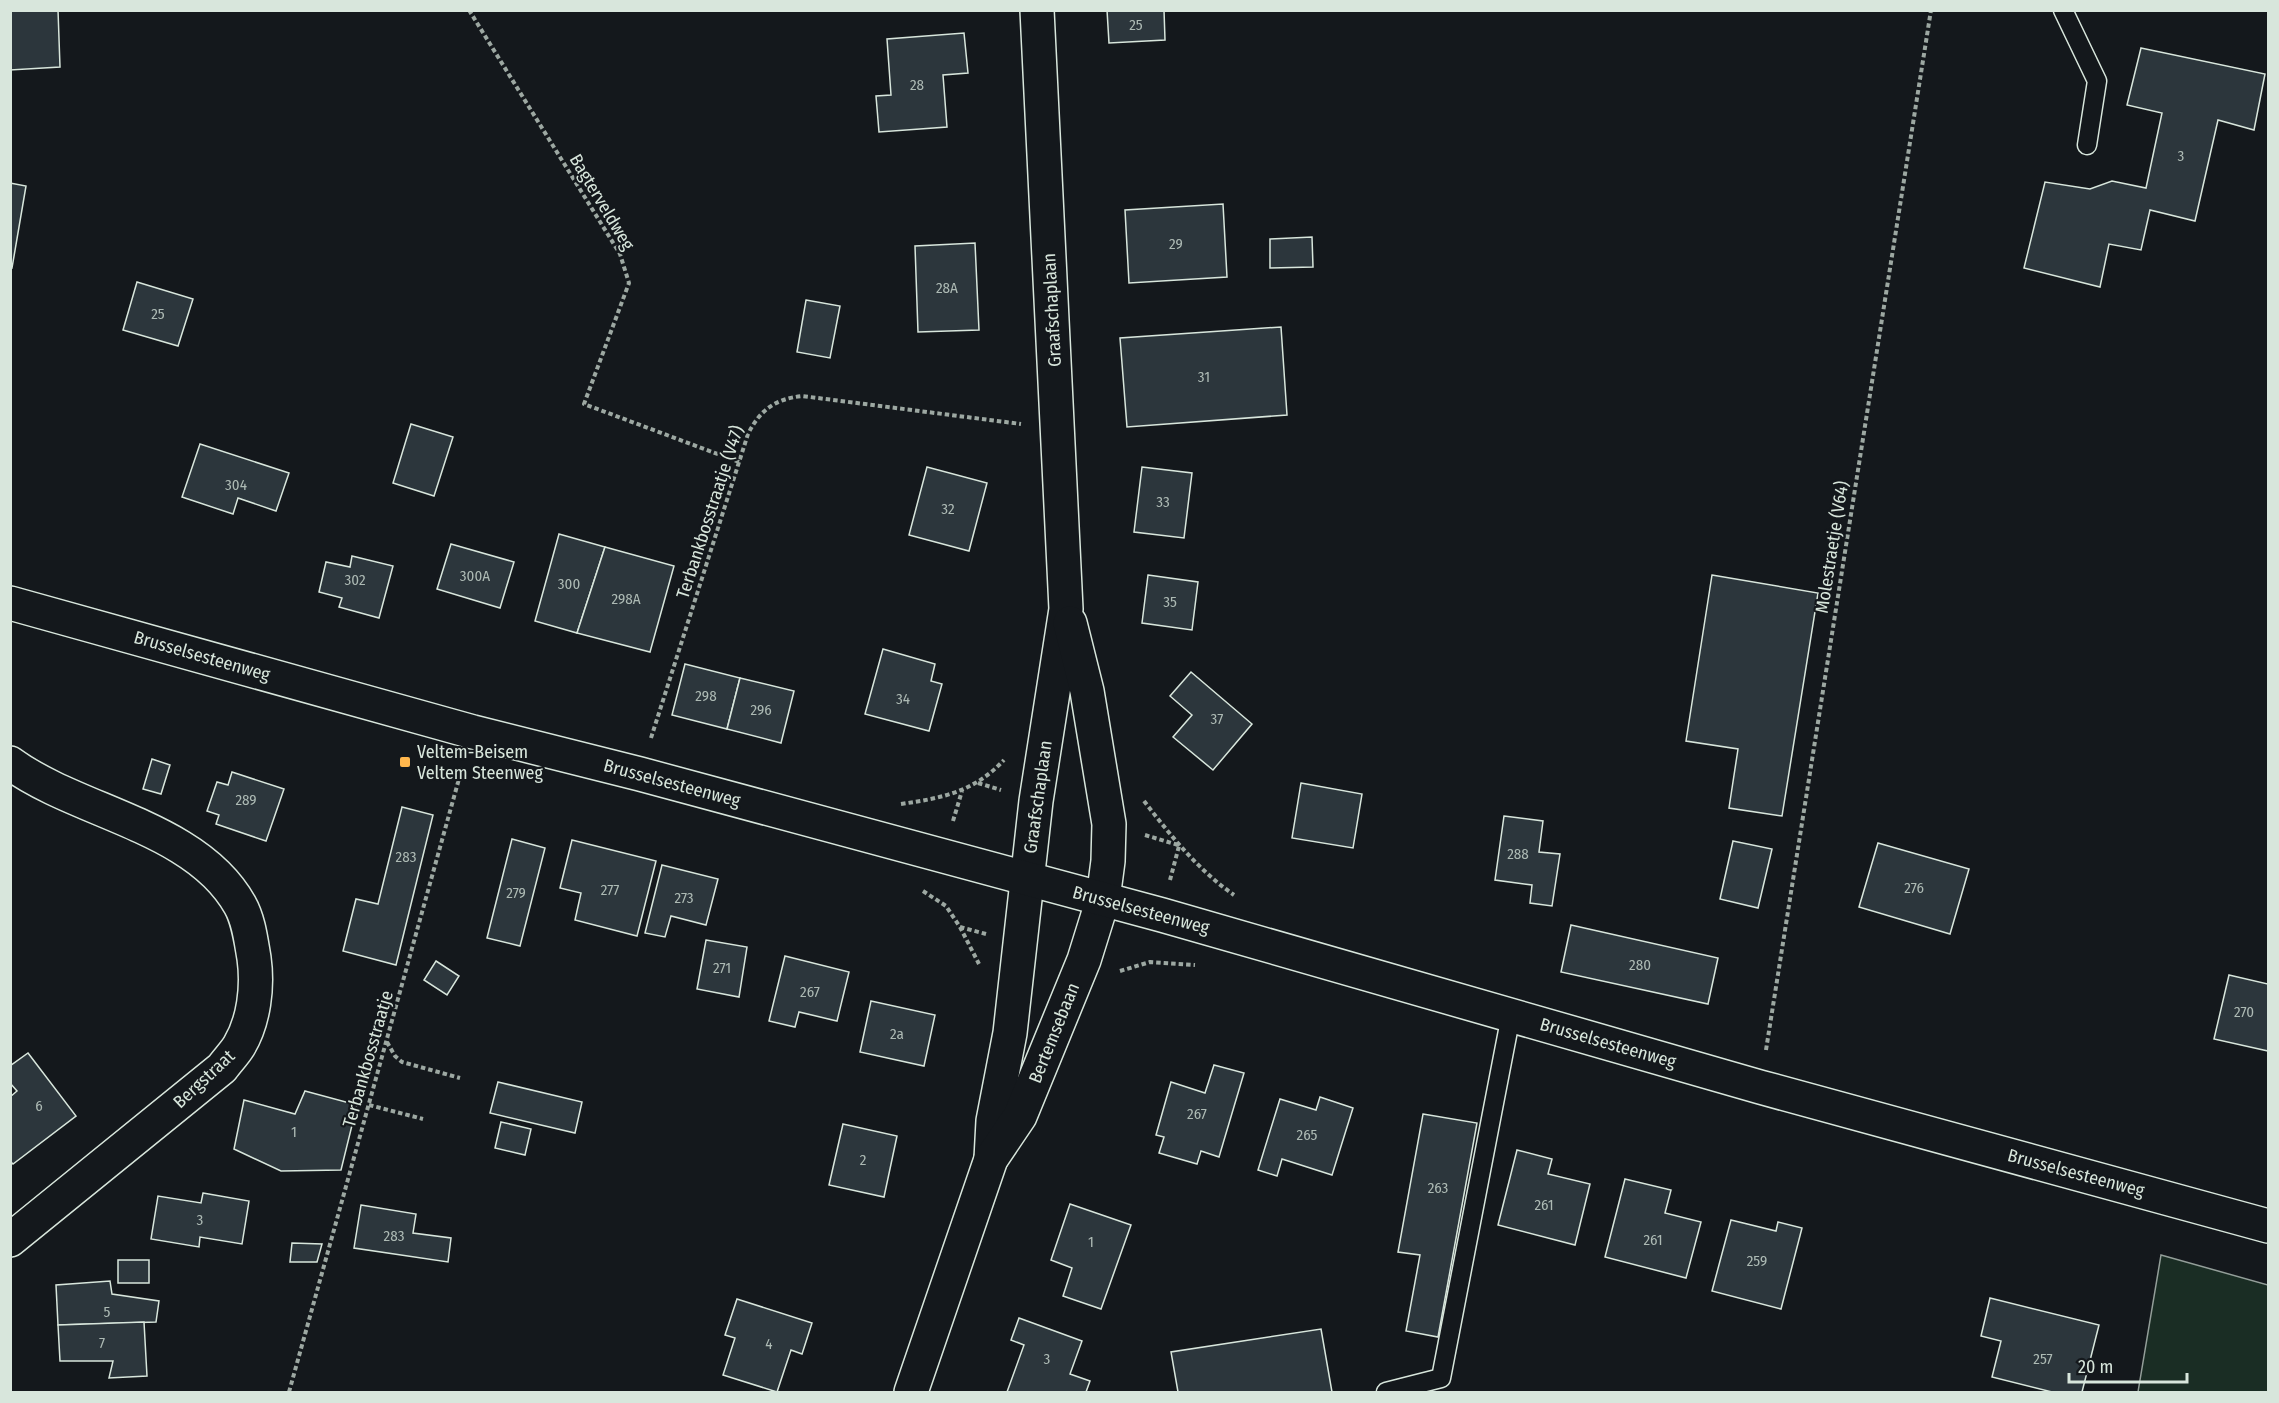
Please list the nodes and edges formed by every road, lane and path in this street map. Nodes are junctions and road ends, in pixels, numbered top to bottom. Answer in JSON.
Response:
{"nodes":[{"id":1,"x":469,"y":10,"type":"edge"},
{"id":2,"x":1038,"y":10,"type":"edge"},
{"id":3,"x":1931,"y":10,"type":"edge"},
{"id":4,"x":2063,"y":10,"type":"edge"},
{"id":5,"x":2087,"y":145,"type":"dead end"},
{"id":6,"x":1057,"y":427,"type":"junction"},
{"id":7,"x":739,"y":462,"type":"junction"},
{"id":8,"x":10,"y":603,"type":"edge"},
{"id":9,"x":1066,"y":609,"type":"junction"},
{"id":10,"x":473,"y":732,"type":"junction"},
{"id":11,"x":10,"y":763,"type":"edge"},
{"id":12,"x":640,"y":774,"type":"junction"},
{"id":13,"x":1026,"y":879,"type":"junction"},
{"id":14,"x":1102,"y":899,"type":"junction"},
{"id":15,"x":1511,"y":1015,"type":"junction"},
{"id":16,"x":386,"y":1041,"type":"junction"},
{"id":17,"x":460,"y":1078,"type":"dead end"},
{"id":18,"x":1760,"y":1087,"type":"junction"},
{"id":19,"x":369,"y":1105,"type":"junction"},
{"id":20,"x":423,"y":1119,"type":"dead end"},
{"id":21,"x":991,"y":1159,"type":"junction"},
{"id":22,"x":2268,"y":1226,"type":"edge"},
{"id":23,"x":10,"y":1240,"type":"edge"},
{"id":24,"x":289,"y":1392,"type":"edge"},
{"id":25,"x":911,"y":1392,"type":"edge"},
{"id":26,"x":1386,"y":1392,"type":"edge"}],
"edges":[{"from":1,"to":7,"type":"path","name":"Bagterveldweg"},
{"from":2,"to":6,"type":"street","name":"Graafschaplaan"},
{"from":3,"to":18,"type":"path","name":"Molestraetje (V64)"},
{"from":4,"to":5,"type":"lane"},
{"from":6,"to":7,"type":"path","name":"Terbankbosstraatje (V47)"},
{"from":6,"to":9,"type":"street","name":"Graafschaplaan"},
{"from":7,"to":12,"type":"path","name":"Terbankbosstraatje (V47)"},
{"from":8,"to":10,"type":"street","name":"Brusselsesteenweg"},
{"from":9,"to":13,"type":"street","name":"Graafschaplaan"},
{"from":9,"to":14,"type":"street","name":"Graafschaplaan"},
{"from":10,"to":12,"type":"street","name":"Brusselsesteenweg"},
{"from":10,"to":16,"type":"path","name":"Terbankbosstraatje"},
{"from":11,"to":23,"type":"street","name":"Bergstraat"},
{"from":12,"to":13,"type":"street","name":"Brusselsesteenweg"},
{"from":13,"to":14,"type":"street","name":"Brusselsesteenweg"},
{"from":13,"to":21,"type":"street","name":"Bertemsebaan"},
{"from":14,"to":15,"type":"street","name":"Brusselsesteenweg"},
{"from":14,"to":21,"type":"street","name":"Bertemsebaan"},
{"from":15,"to":18,"type":"street","name":"Brusselsesteenweg"},
{"from":15,"to":26,"type":"lane"},
{"from":16,"to":17,"type":"path"},
{"from":16,"to":19,"type":"path","name":"Terbankbosstraatje"},
{"from":18,"to":22,"type":"street","name":"Brusselsesteenweg"},
{"from":19,"to":20,"type":"path"},
{"from":19,"to":24,"type":"path","name":"Terbankbosstraatje"},
{"from":21,"to":25,"type":"street","name":"Bertemsebaan"}]}
